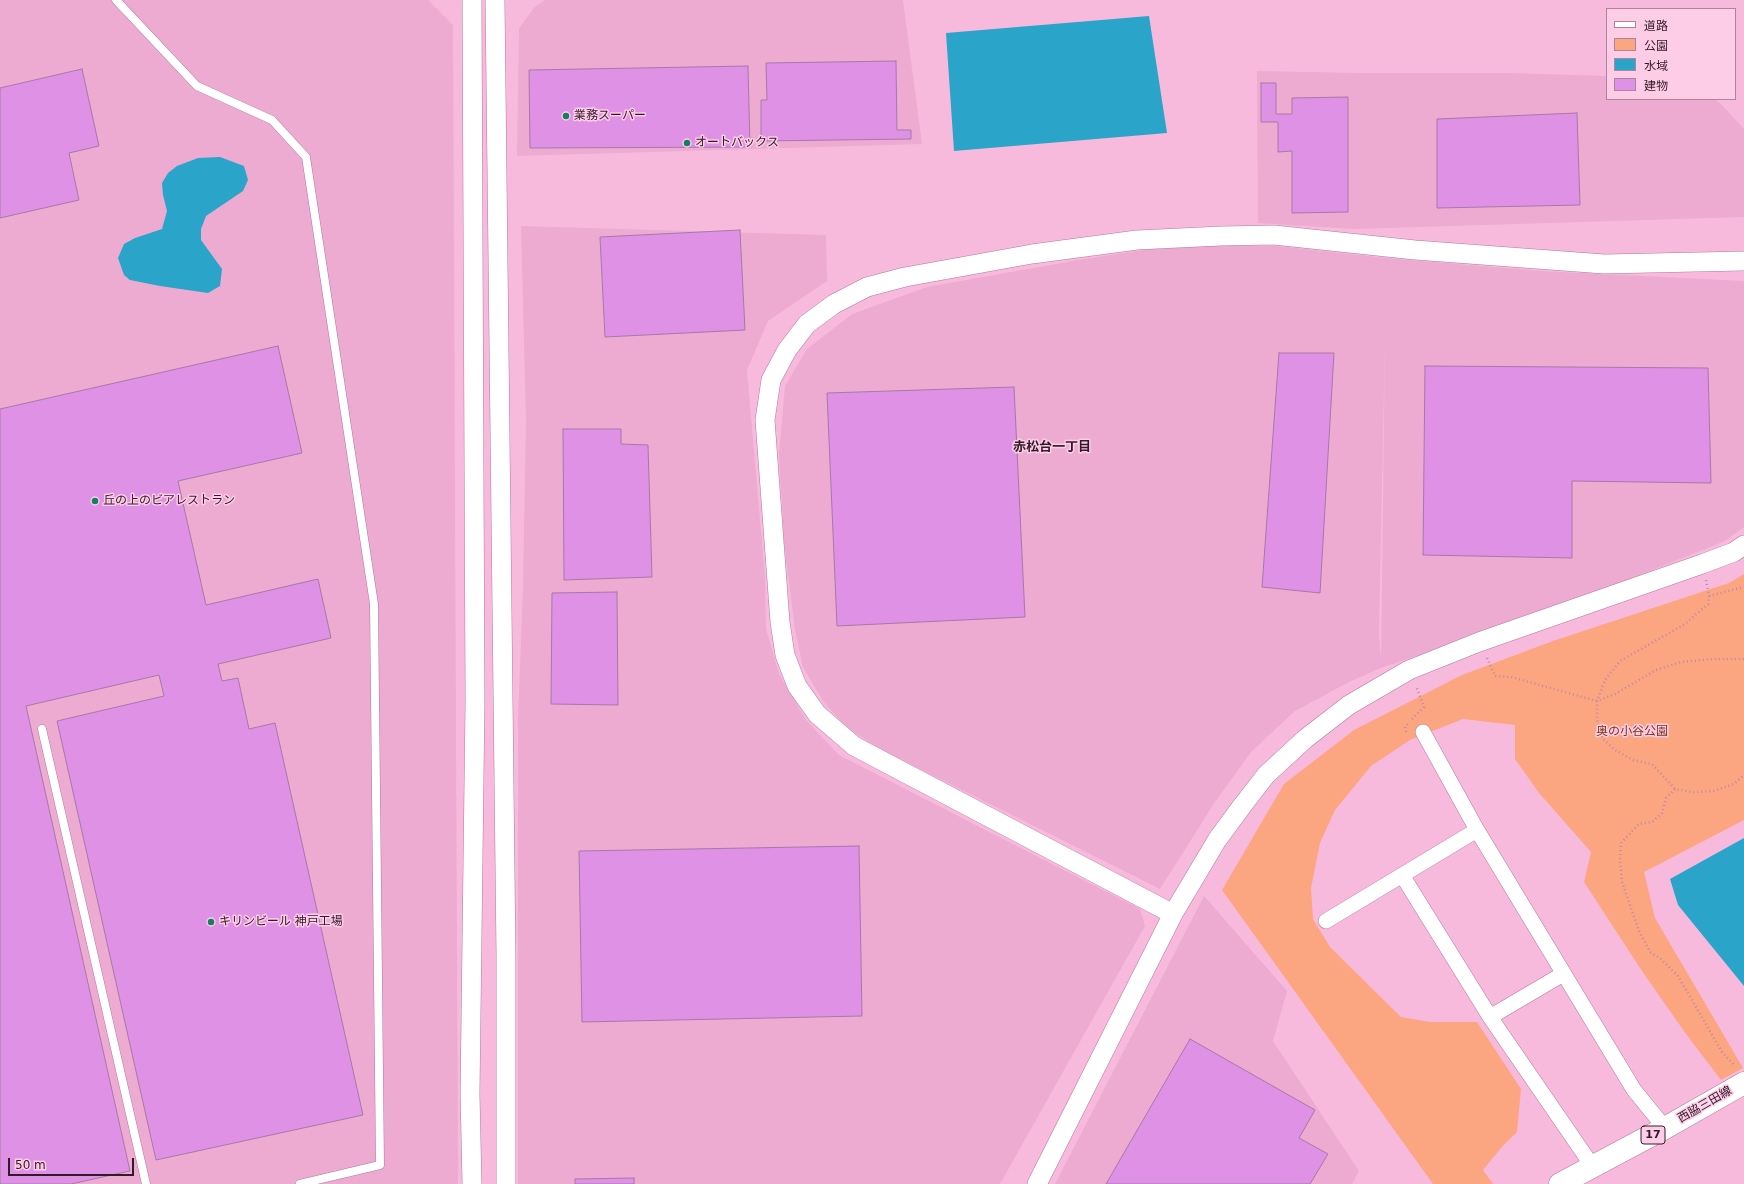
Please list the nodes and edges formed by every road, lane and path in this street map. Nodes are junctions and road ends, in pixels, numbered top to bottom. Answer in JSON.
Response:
{"nodes":[{"id":1,"x":116,"y":0,"type":"edge"},
{"id":2,"x":472,"y":0,"type":"edge"},
{"id":3,"x":495,"y":0,"type":"edge"},
{"id":4,"x":1744,"y":261,"type":"edge"},
{"id":5,"x":1744,"y":545,"type":"edge"},
{"id":6,"x":1702,"y":564,"type":"junction"},
{"id":7,"x":1744,"y":587,"type":"edge"},
{"id":8,"x":1709,"y":596,"type":"junction"},
{"id":9,"x":1479,"y":642,"type":"junction"},
{"id":10,"x":1744,"y":659,"type":"edge"},
{"id":11,"x":1409,"y":670,"type":"junction"},
{"id":12,"x":1597,"y":701,"type":"junction"},
{"id":13,"x":42,"y":729,"type":"dead end"},
{"id":14,"x":1423,"y":732,"type":"joint"},
{"id":15,"x":1744,"y":775,"type":"edge"},
{"id":16,"x":1675,"y":789,"type":"junction"},
{"id":17,"x":1477,"y":830,"type":"junction"},
{"id":18,"x":1402,"y":875,"type":"junction"},
{"id":19,"x":1173,"y":914,"type":"junction"},
{"id":20,"x":1326,"y":921,"type":"dead end"},
{"id":21,"x":1563,"y":974,"type":"junction"},
{"id":22,"x":1490,"y":1017,"type":"junction"},
{"id":23,"x":1744,"y":1083,"type":"edge"},
{"id":24,"x":1665,"y":1128,"type":"junction"},
{"id":25,"x":1593,"y":1167,"type":"junction"},
{"id":26,"x":146,"y":1184,"type":"edge"},
{"id":27,"x":300,"y":1184,"type":"edge"},
{"id":28,"x":472,"y":1184,"type":"edge"},
{"id":29,"x":506,"y":1184,"type":"edge"},
{"id":30,"x":1037,"y":1184,"type":"edge"},
{"id":31,"x":1560,"y":1184,"type":"edge"}],
"edges":[{"from":1,"to":27,"type":"lane"},
{"from":2,"to":28,"type":"street"},
{"from":3,"to":29,"type":"street"},
{"from":4,"to":19,"type":"street"},
{"from":5,"to":6,"type":"street"},
{"from":6,"to":8,"type":"path"},
{"from":6,"to":9,"type":"street"},
{"from":7,"to":8,"type":"path"},
{"from":8,"to":12,"type":"path"},
{"from":9,"to":11,"type":"street"},
{"from":9,"to":12,"type":"path"},
{"from":10,"to":12,"type":"path"},
{"from":11,"to":14,"type":"path"},
{"from":11,"to":19,"type":"street"},
{"from":12,"to":16,"type":"path"},
{"from":13,"to":26,"type":"lane"},
{"from":14,"to":17,"type":"street"},
{"from":15,"to":16,"type":"path"},
{"from":16,"to":23,"type":"path"},
{"from":17,"to":18,"type":"street"},
{"from":17,"to":21,"type":"street"},
{"from":18,"to":20,"type":"street"},
{"from":18,"to":22,"type":"street"},
{"from":19,"to":30,"type":"street"},
{"from":21,"to":22,"type":"street"},
{"from":21,"to":24,"type":"street"},
{"from":22,"to":25,"type":"street"},
{"from":23,"to":24,"type":"main road","name":"西脇三田線","number":"17"},
{"from":24,"to":25,"type":"main road","name":"西脇三田線","number":"17"},
{"from":25,"to":31,"type":"main road","name":"西脇三田線","number":"17"}]}
